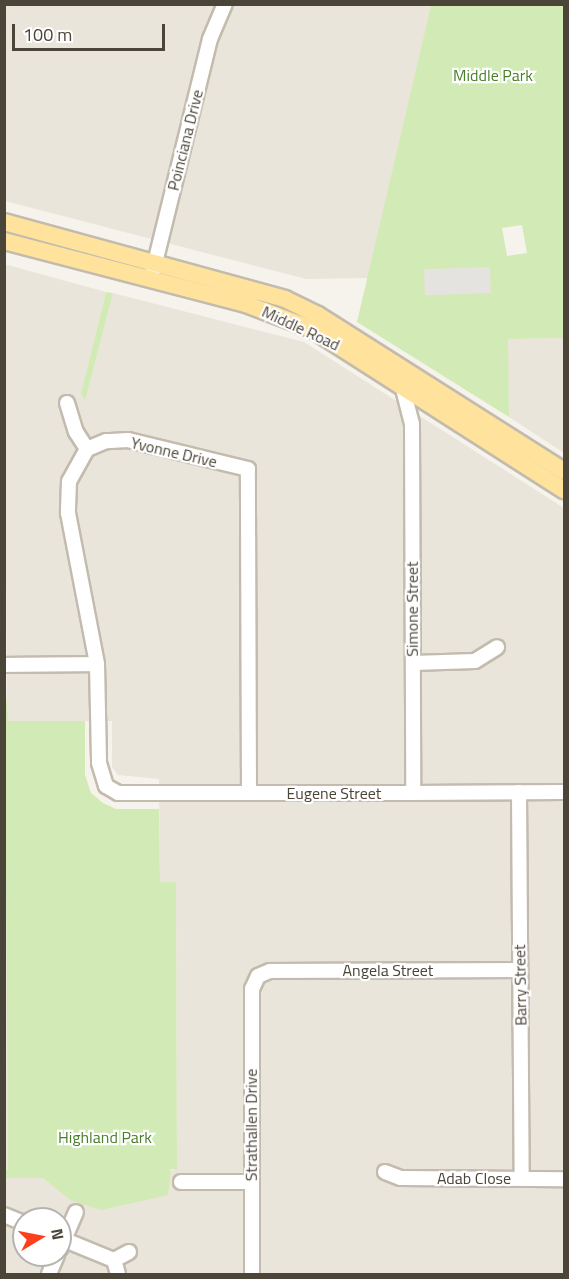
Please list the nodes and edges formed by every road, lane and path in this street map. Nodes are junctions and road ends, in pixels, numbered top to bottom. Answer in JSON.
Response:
{"nodes":[{"id":1,"x":225,"y":4,"type":"edge"},
{"id":2,"x":4,"y":222,"type":"edge"},
{"id":3,"x":4,"y":241,"type":"edge"},
{"id":4,"x":155,"y":261,"type":"junction"},
{"id":5,"x":151,"y":279,"type":"junction"},
{"id":6,"x":402,"y":386,"type":"junction"},
{"id":7,"x":67,"y":404,"type":"dead end"},
{"id":8,"x":441,"y":411,"type":"junction"},
{"id":9,"x":412,"y":424,"type":"junction"},
{"id":10,"x":87,"y":449,"type":"junction"},
{"id":11,"x":564,"y":471,"type":"edge"},
{"id":12,"x":564,"y":490,"type":"edge"},
{"id":13,"x":497,"y":647,"type":"dead end"},
{"id":14,"x":412,"y":663,"type":"junction"},
{"id":15,"x":97,"y":664,"type":"junction"},
{"id":16,"x":4,"y":665,"type":"edge"},
{"id":17,"x":519,"y":792,"type":"junction"},
{"id":18,"x":564,"y":792,"type":"edge"},
{"id":19,"x":249,"y":793,"type":"junction"},
{"id":20,"x":413,"y":793,"type":"junction"},
{"id":21,"x":519,"y":970,"type":"junction"},
{"id":22,"x":258,"y":976,"type":"joint"},
{"id":23,"x":385,"y":1172,"type":"dead end"},
{"id":24,"x":522,"y":1178,"type":"junction"},
{"id":25,"x":564,"y":1179,"type":"edge"},
{"id":26,"x":181,"y":1182,"type":"dead end"},
{"id":27,"x":251,"y":1182,"type":"junction"},
{"id":28,"x":76,"y":1212,"type":"dead end"},
{"id":29,"x":72,"y":1220,"type":"edge"},
{"id":30,"x":72,"y":1246,"type":"edge"},
{"id":31,"x":129,"y":1251,"type":"dead end"},
{"id":32,"x":114,"y":1260,"type":"junction"},
{"id":33,"x":118,"y":1275,"type":"edge"},
{"id":34,"x":252,"y":1275,"type":"edge"}],
"edges":[{"from":1,"to":4,"type":"street","name":"Poinciana Drive"},
{"from":2,"to":4,"type":"main road","name":"Middle Road"},
{"from":3,"to":5,"type":"main road","name":"Middle Road"},
{"from":4,"to":5,"type":"street","name":"Poinciana Drive"},
{"from":4,"to":11,"type":"main road","name":"Middle Road"},
{"from":5,"to":6,"type":"main road","name":"Middle Road"},
{"from":6,"to":8,"type":"main road","name":"Middle Road"},
{"from":6,"to":9,"type":"street","name":"Simone Street"},
{"from":7,"to":10,"type":"street"},
{"from":8,"to":9,"type":"street"},
{"from":8,"to":12,"type":"main road","name":"Middle Road"},
{"from":9,"to":14,"type":"street","name":"Simone Street"},
{"from":10,"to":15,"type":"street"},
{"from":10,"to":19,"type":"street","name":"Yvonne Drive"},
{"from":13,"to":14,"type":"street"},
{"from":14,"to":20,"type":"street","name":"Simone Street"},
{"from":15,"to":16,"type":"street"},
{"from":15,"to":19,"type":"street","name":"Eugene Street"},
{"from":17,"to":18,"type":"street","name":"Eugene Street"},
{"from":17,"to":20,"type":"street","name":"Eugene Street"},
{"from":17,"to":21,"type":"street","name":"Barry Street"},
{"from":19,"to":20,"type":"street","name":"Eugene Street"},
{"from":21,"to":22,"type":"street","name":"Angela Street"},
{"from":21,"to":24,"type":"street","name":"Barry Street"},
{"from":22,"to":27,"type":"street","name":"Strathallen Drive"},
{"from":23,"to":24,"type":"street","name":"Adab Close"},
{"from":24,"to":25,"type":"street","name":"Adab Close"},
{"from":26,"to":27,"type":"street"},
{"from":27,"to":34,"type":"street","name":"Strathallen Drive"},
{"from":28,"to":29,"type":"street"},
{"from":30,"to":32,"type":"street"},
{"from":31,"to":32,"type":"street"},
{"from":32,"to":33,"type":"street"}]}
